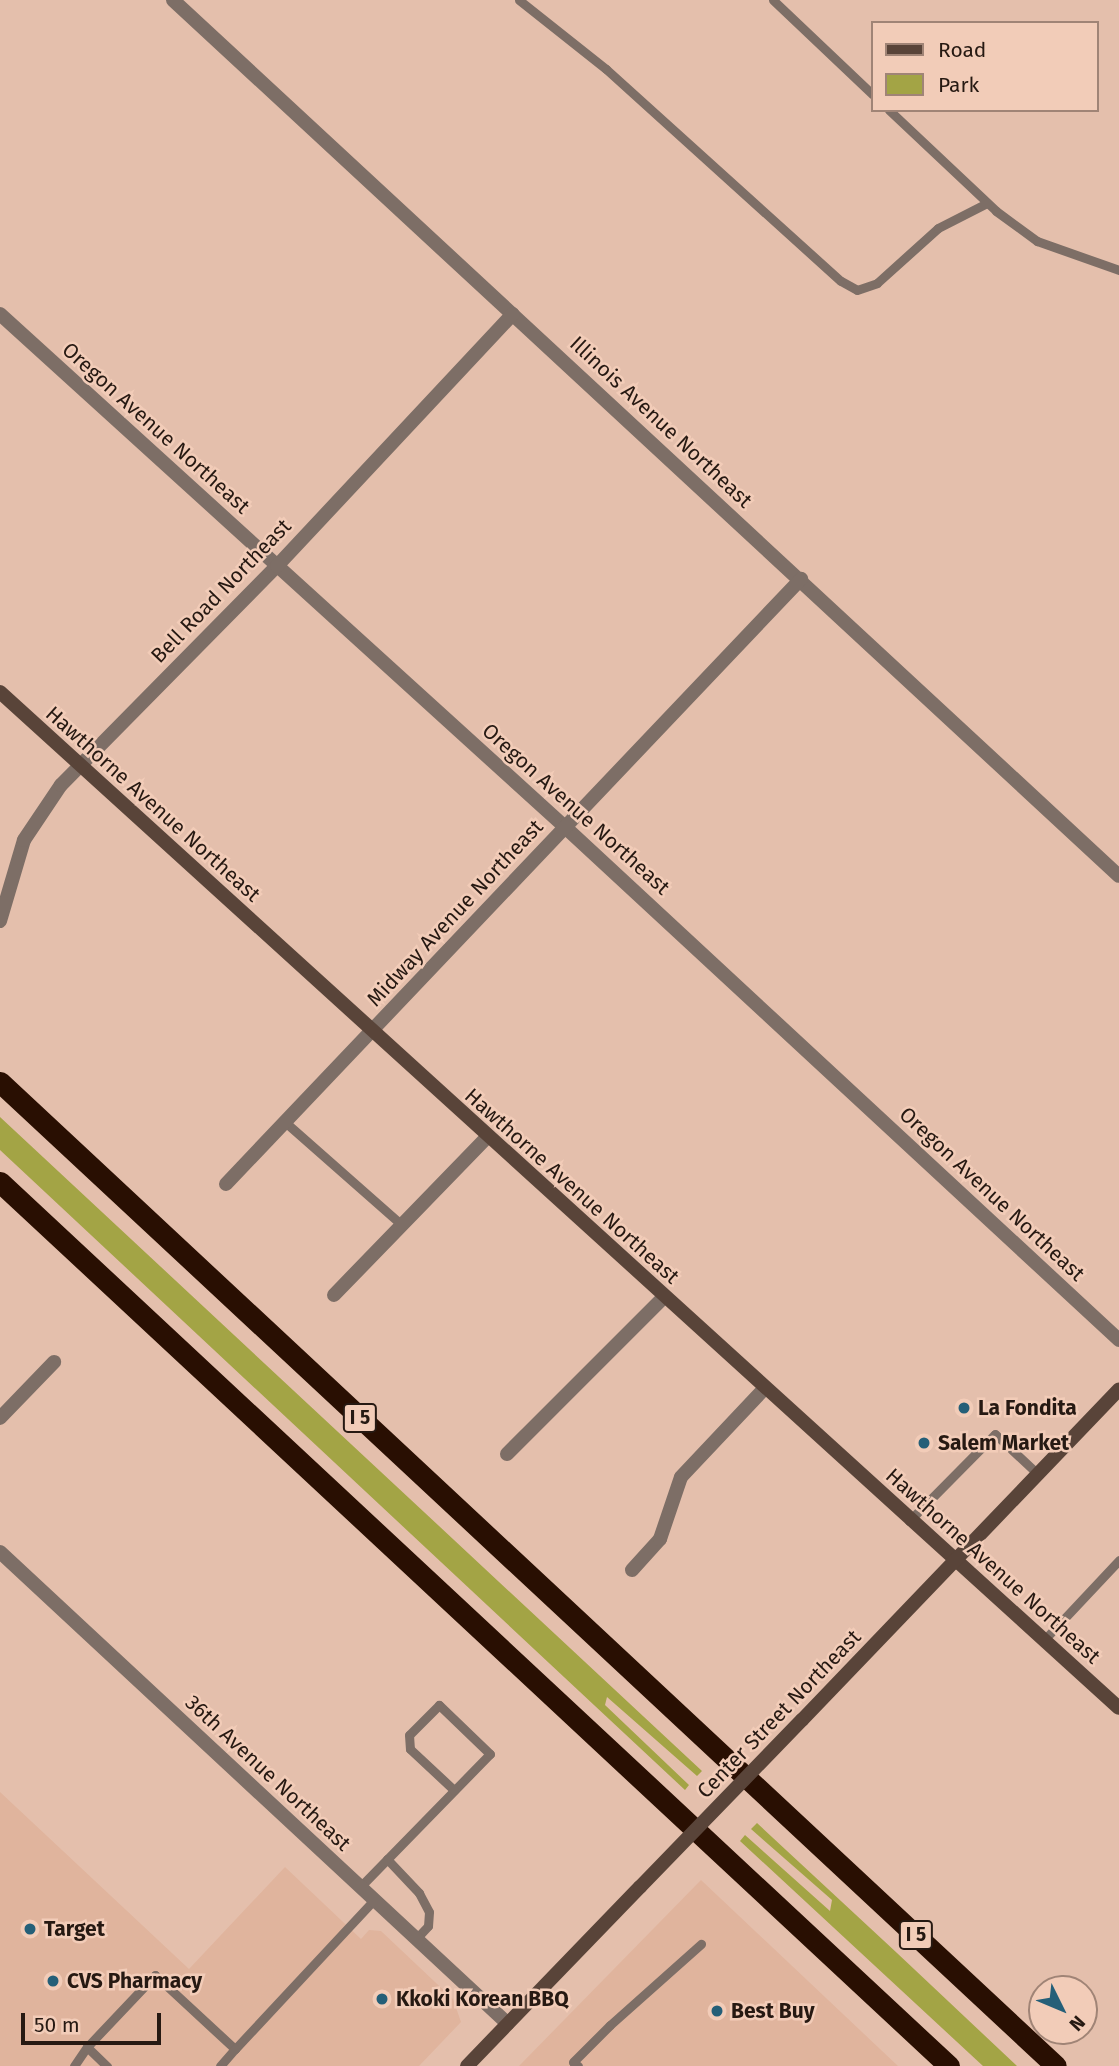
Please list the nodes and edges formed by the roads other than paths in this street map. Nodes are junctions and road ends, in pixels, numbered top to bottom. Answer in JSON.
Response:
{"nodes":[{"id":1,"x":173,"y":0,"type":"edge"},
{"id":2,"x":519,"y":0,"type":"edge"},
{"id":3,"x":773,"y":0,"type":"edge"},
{"id":4,"x":870,"y":92,"type":"edge"},
{"id":5,"x":891,"y":112,"type":"edge"},
{"id":6,"x":987,"y":203,"type":"junction"},
{"id":7,"x":1119,"y":270,"type":"edge"},
{"id":8,"x":0,"y":314,"type":"edge"},
{"id":9,"x":513,"y":314,"type":"junction"},
{"id":10,"x":277,"y":566,"type":"junction"},
{"id":11,"x":801,"y":579,"type":"junction"},
{"id":12,"x":0,"y":692,"type":"edge"},
{"id":13,"x":79,"y":764,"type":"junction"},
{"id":14,"x":565,"y":827,"type":"junction"},
{"id":15,"x":1119,"y":876,"type":"edge"},
{"id":16,"x":0,"y":921,"type":"edge"},
{"id":17,"x":371,"y":1032,"type":"junction"},
{"id":18,"x":0,"y":1082,"type":"edge"},
{"id":19,"x":285,"y":1122,"type":"junction"},
{"id":20,"x":487,"y":1137,"type":"junction"},
{"id":21,"x":0,"y":1182,"type":"edge"},
{"id":22,"x":226,"y":1184,"type":"dead end"},
{"id":23,"x":402,"y":1225,"type":"junction"},
{"id":24,"x":334,"y":1295,"type":"dead end"},
{"id":25,"x":664,"y":1297,"type":"junction"},
{"id":26,"x":1119,"y":1340,"type":"edge"},
{"id":27,"x":54,"y":1362,"type":"dead end"},
{"id":28,"x":765,"y":1388,"type":"junction"},
{"id":29,"x":1119,"y":1389,"type":"edge"},
{"id":30,"x":0,"y":1418,"type":"edge"},
{"id":31,"x":508,"y":1454,"type":"dead end"},
{"id":32,"x":1039,"y":1475,"type":"junction"},
{"id":33,"x":909,"y":1521,"type":"junction"},
{"id":34,"x":0,"y":1552,"type":"edge"},
{"id":35,"x":1119,"y":1560,"type":"edge"},
{"id":36,"x":956,"y":1562,"type":"junction"},
{"id":37,"x":632,"y":1570,"type":"dead end"},
{"id":38,"x":1044,"y":1640,"type":"junction"},
{"id":39,"x":1117,"y":1703,"type":"edge"},
{"id":40,"x":454,"y":1790,"type":"junction"},
{"id":41,"x":387,"y":1859,"type":"junction"},
{"id":42,"x":360,"y":1887,"type":"junction"},
{"id":43,"x":374,"y":1900,"type":"junction"},
{"id":44,"x":416,"y":1939,"type":"junction"},
{"id":45,"x":701,"y":1944,"type":"dead end"},
{"id":46,"x":508,"y":2024,"type":"junction"},
{"id":47,"x":87,"y":2046,"type":"junction"},
{"id":48,"x":235,"y":2049,"type":"junction"},
{"id":49,"x":74,"y":2066,"type":"edge"},
{"id":50,"x":107,"y":2066,"type":"edge"},
{"id":51,"x":220,"y":2066,"type":"edge"},
{"id":52,"x":467,"y":2066,"type":"edge"},
{"id":53,"x":578,"y":2066,"type":"edge"},
{"id":54,"x":949,"y":2066,"type":"edge"},
{"id":55,"x":1056,"y":2066,"type":"edge"}],
"edges":[{"from":1,"to":9,"type":"street","name":"Illinois Avenue Northeast"},
{"from":2,"to":6,"type":"lane"},
{"from":3,"to":4,"type":"lane"},
{"from":5,"to":6,"type":"lane"},
{"from":6,"to":7,"type":"lane"},
{"from":8,"to":10,"type":"street","name":"Oregon Avenue Northeast"},
{"from":9,"to":10,"type":"street","name":"Bell Road Northeast"},
{"from":9,"to":11,"type":"street","name":"Illinois Avenue Northeast"},
{"from":10,"to":13,"type":"street","name":"Bell Road Northeast"},
{"from":10,"to":14,"type":"street","name":"Oregon Avenue Northeast"},
{"from":11,"to":14,"type":"street","name":"Midway Avenue Northeast"},
{"from":11,"to":15,"type":"street","name":"Illinois Avenue Northeast"},
{"from":12,"to":13,"type":"main road","name":"Hawthorne Avenue Northeast"},
{"from":13,"to":16,"type":"street","name":"Bell Road Northeast"},
{"from":13,"to":17,"type":"main road","name":"Hawthorne Avenue Northeast"},
{"from":14,"to":17,"type":"street","name":"Midway Avenue Northeast"},
{"from":14,"to":26,"type":"street","name":"Oregon Avenue Northeast"},
{"from":17,"to":19,"type":"street","name":"Midway Avenue Northeast"},
{"from":17,"to":20,"type":"main road","name":"Hawthorne Avenue Northeast"},
{"from":18,"to":55,"type":"highway","number":"I 5"},
{"from":19,"to":22,"type":"street","name":"Midway Avenue Northeast"},
{"from":19,"to":23,"type":"lane"},
{"from":20,"to":23,"type":"street"},
{"from":20,"to":25,"type":"main road","name":"Hawthorne Avenue Northeast"},
{"from":21,"to":54,"type":"highway"},
{"from":23,"to":24,"type":"street"},
{"from":25,"to":28,"type":"main road","name":"Hawthorne Avenue Northeast"},
{"from":25,"to":31,"type":"street"},
{"from":27,"to":30,"type":"street"},
{"from":28,"to":33,"type":"main road","name":"Hawthorne Avenue Northeast"},
{"from":28,"to":37,"type":"street"},
{"from":29,"to":32,"type":"main road","name":"Center Street Northeast"},
{"from":32,"to":33,"type":"lane"},
{"from":32,"to":36,"type":"main road","name":"Center Street Northeast"},
{"from":33,"to":36,"type":"main road","name":"Hawthorne Avenue Northeast"},
{"from":34,"to":42,"type":"street","name":"36th Avenue Northeast"},
{"from":35,"to":38,"type":"lane"},
{"from":36,"to":38,"type":"main road","name":"Hawthorne Avenue Northeast"},
{"from":36,"to":46,"type":"main road","name":"Center Street Northeast","bridge":true},
{"from":38,"to":39,"type":"main road","name":"Hawthorne Avenue Northeast"},
{"from":40,"to":40,"type":"lane"},
{"from":40,"to":41,"type":"lane"},
{"from":41,"to":42,"type":"lane"},
{"from":41,"to":44,"type":"lane"},
{"from":42,"to":43,"type":"street","name":"36th Avenue Northeast"},
{"from":43,"to":44,"type":"street","name":"36th Avenue Northeast"},
{"from":43,"to":48,"type":"lane"},
{"from":44,"to":46,"type":"street","name":"36th Avenue Northeast"},
{"from":45,"to":53,"type":"lane"},
{"from":46,"to":52,"type":"main road","name":"Center Street Northeast"},
{"from":47,"to":48,"type":"lane"},
{"from":47,"to":49,"type":"lane"},
{"from":47,"to":50,"type":"lane"},
{"from":48,"to":51,"type":"lane"}]}
